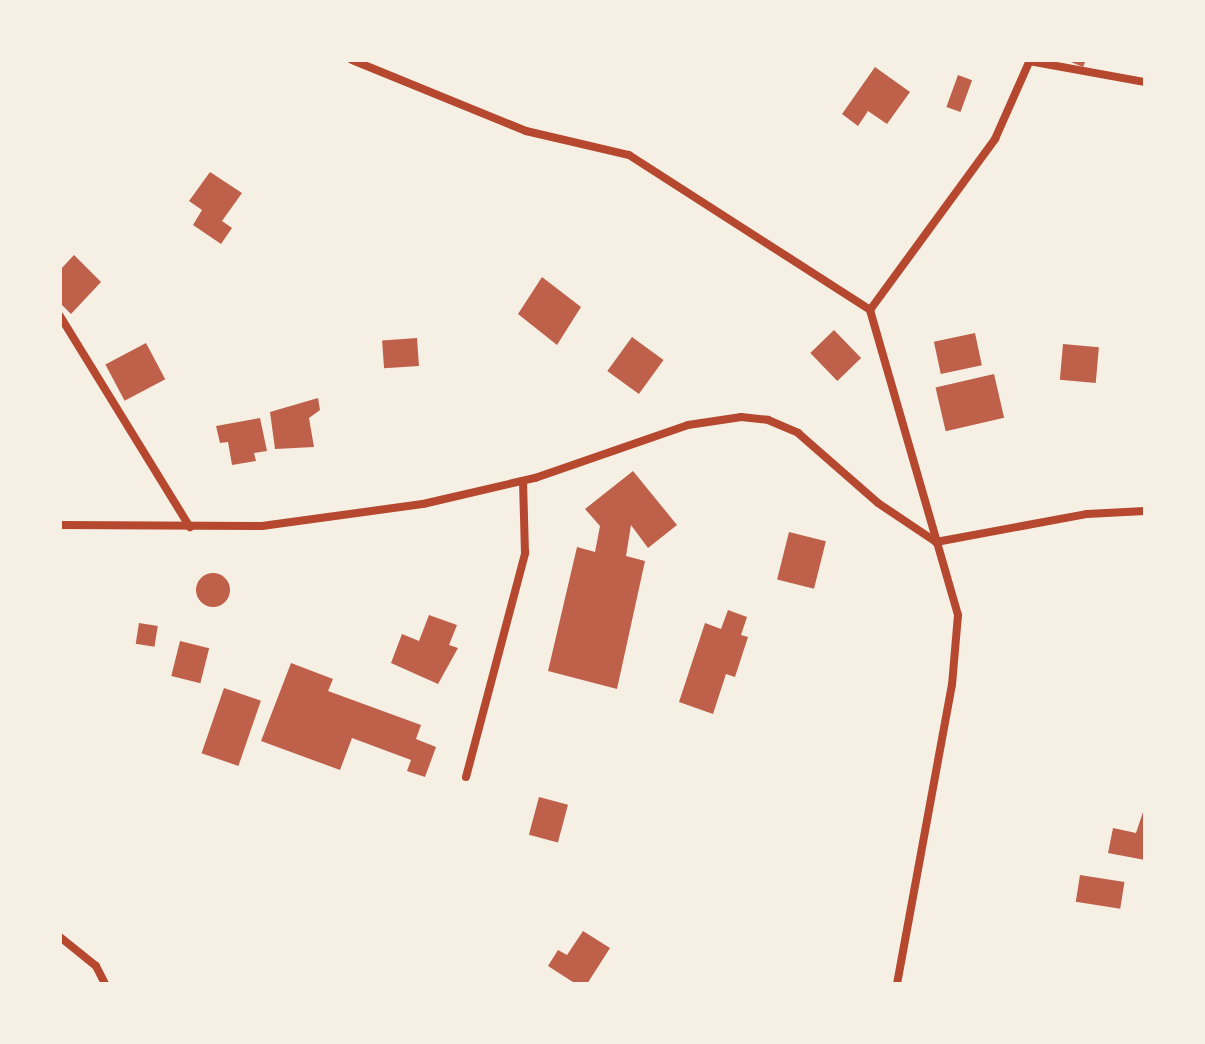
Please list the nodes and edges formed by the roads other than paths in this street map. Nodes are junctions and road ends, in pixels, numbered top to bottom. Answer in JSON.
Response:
{"nodes":[{"id":1,"x":352,"y":60,"type":"edge"},
{"id":2,"x":1029,"y":61,"type":"edge"},
{"id":3,"x":1145,"y":82,"type":"edge"},
{"id":4,"x":870,"y":310,"type":"junction"},
{"id":5,"x":60,"y":316,"type":"edge"},
{"id":6,"x":523,"y":481,"type":"junction"},
{"id":7,"x":1145,"y":511,"type":"edge"},
{"id":8,"x":60,"y":525,"type":"edge"},
{"id":9,"x":190,"y":527,"type":"junction"},
{"id":10,"x":936,"y":542,"type":"junction"},
{"id":11,"x":466,"y":777,"type":"dead end"},
{"id":12,"x":60,"y":937,"type":"edge"},
{"id":13,"x":105,"y":984,"type":"edge"},
{"id":14,"x":897,"y":984,"type":"edge"}],
"edges":[{"from":1,"to":4,"type":"street"},
{"from":2,"to":3,"type":"street"},
{"from":2,"to":4,"type":"street"},
{"from":4,"to":10,"type":"street"},
{"from":5,"to":9,"type":"street"},
{"from":6,"to":9,"type":"street"},
{"from":6,"to":10,"type":"street"},
{"from":6,"to":11,"type":"street"},
{"from":7,"to":10,"type":"street"},
{"from":8,"to":9,"type":"street"},
{"from":10,"to":14,"type":"street"},
{"from":12,"to":13,"type":"street"}]}
